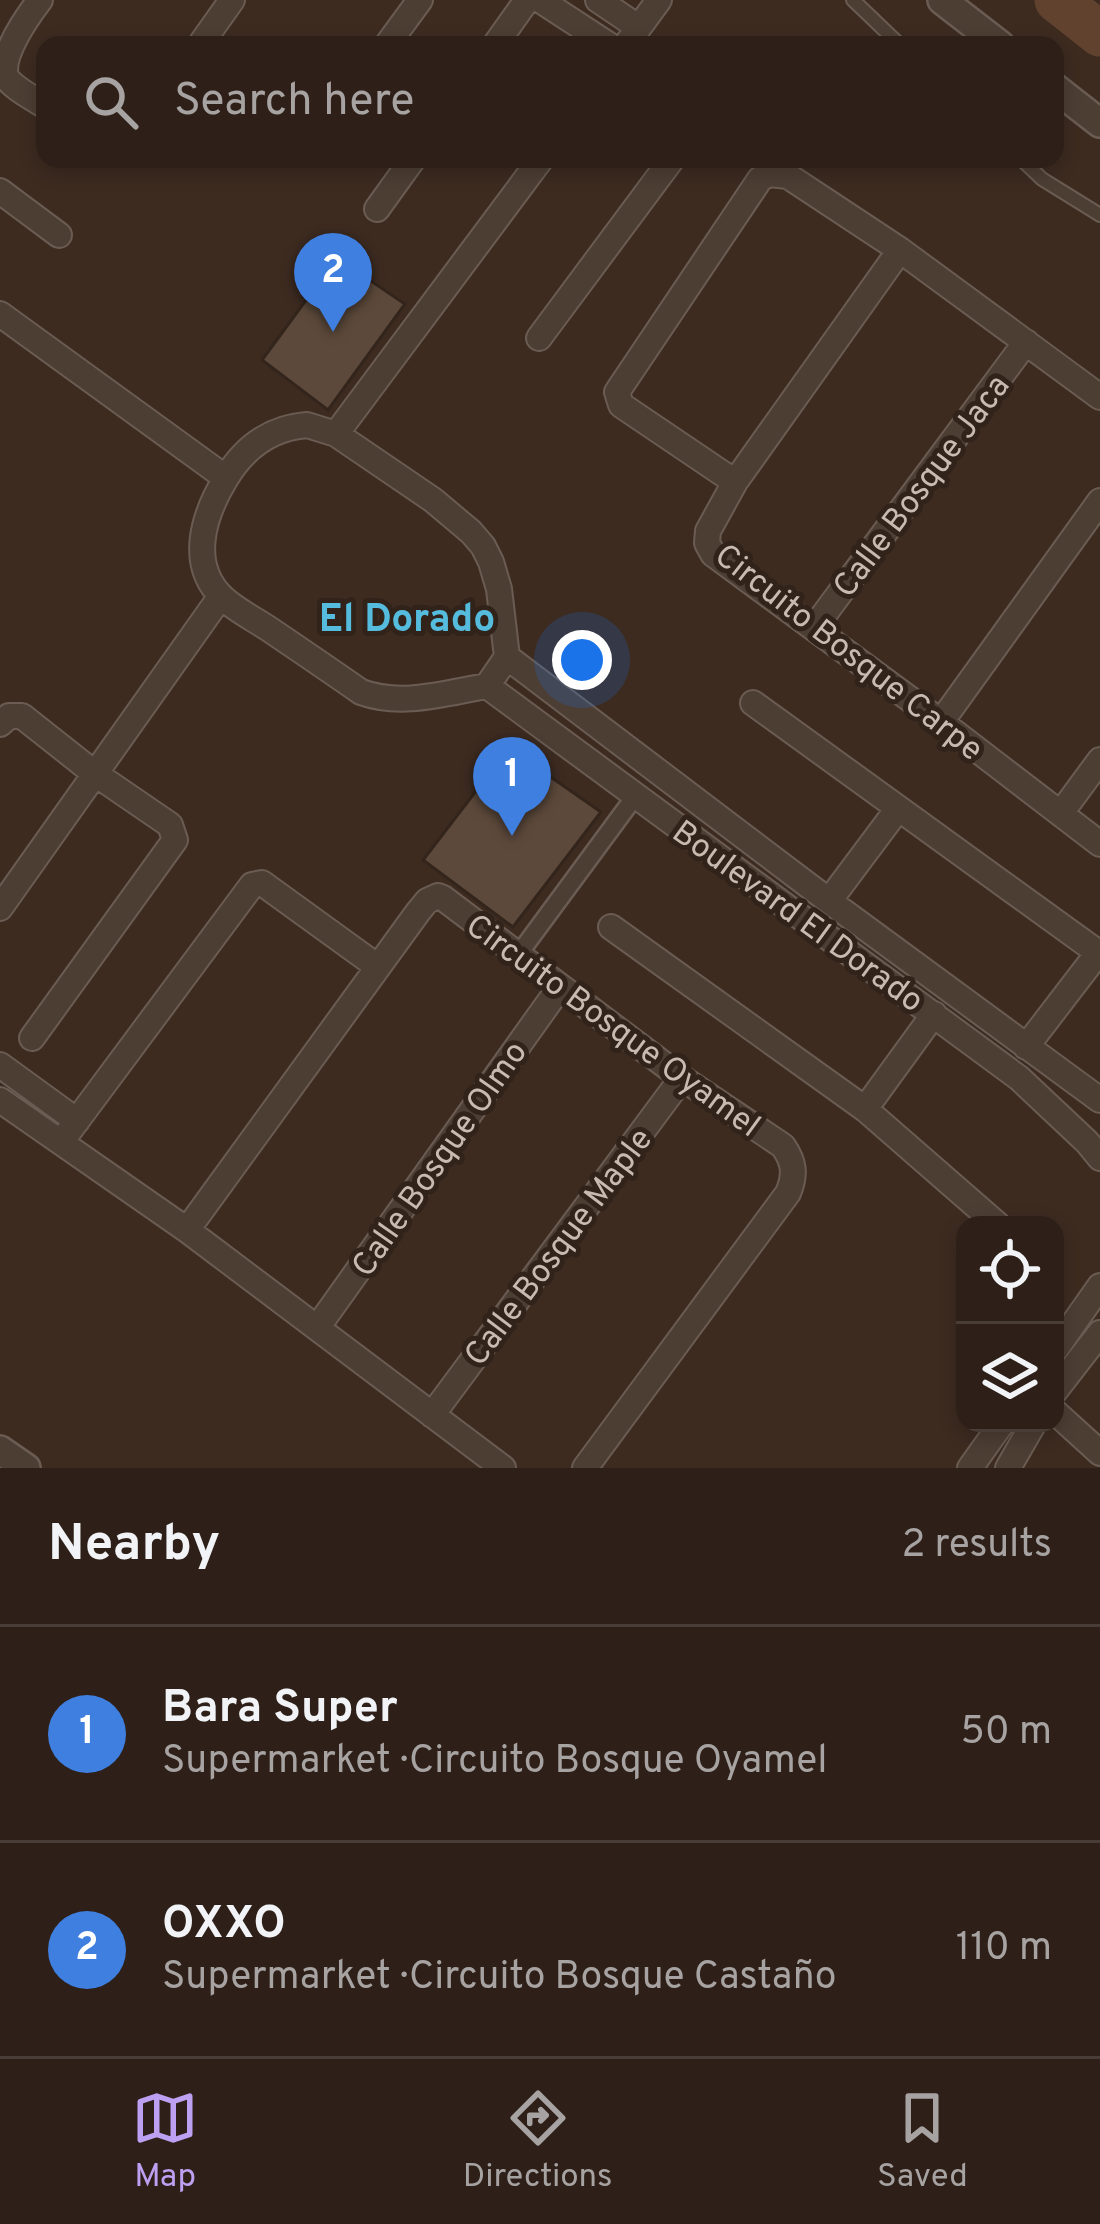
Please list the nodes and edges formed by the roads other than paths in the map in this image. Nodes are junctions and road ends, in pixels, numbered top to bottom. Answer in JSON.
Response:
{"nodes":[{"id":1,"x":40,"y":0,"type":"edge"},
{"id":2,"x":232,"y":0,"type":"edge"},
{"id":3,"x":420,"y":0,"type":"edge"},
{"id":4,"x":527,"y":0,"type":"edge"},
{"id":5,"x":539,"y":0,"type":"edge"},
{"id":6,"x":598,"y":0,"type":"edge"},
{"id":7,"x":659,"y":0,"type":"edge"},
{"id":8,"x":853,"y":0,"type":"edge"},
{"id":9,"x":942,"y":0,"type":"edge"},
{"id":10,"x":211,"y":36,"type":"edge"},
{"id":11,"x":394,"y":36,"type":"edge"},
{"id":12,"x":501,"y":36,"type":"edge"},
{"id":13,"x":595,"y":36,"type":"edge"},
{"id":14,"x":632,"y":36,"type":"edge"},
{"id":15,"x":891,"y":36,"type":"edge"},
{"id":16,"x":988,"y":36,"type":"edge"},
{"id":17,"x":1064,"y":95,"type":"edge"},
{"id":18,"x":36,"y":100,"type":"edge"},
{"id":19,"x":1100,"y":123,"type":"edge"},
{"id":20,"x":407,"y":168,"type":"edge"},
{"id":21,"x":534,"y":168,"type":"edge"},
{"id":22,"x":665,"y":168,"type":"edge"},
{"id":23,"x":1030,"y":168,"type":"edge"},
{"id":24,"x":0,"y":191,"type":"edge"},
{"id":25,"x":377,"y":209,"type":"dead end"},
{"id":26,"x":1100,"y":215,"type":"edge"},
{"id":27,"x":59,"y":236,"type":"dead end"},
{"id":28,"x":900,"y":250,"type":"junction"},
{"id":29,"x":1,"y":318,"type":"edge"},
{"id":30,"x":539,"y":338,"type":"dead end"},
{"id":31,"x":1026,"y":342,"type":"junction"},
{"id":32,"x":1100,"y":397,"type":"edge"},
{"id":33,"x":336,"y":434,"type":"junction"},
{"id":34,"x":226,"y":478,"type":"junction"},
{"id":35,"x":735,"y":482,"type":"junction"},
{"id":36,"x":1100,"y":501,"type":"edge"},
{"id":37,"x":220,"y":596,"type":"junction"},
{"id":38,"x":814,"y":628,"type":"junction"},
{"id":39,"x":507,"y":657,"type":"junction"},
{"id":40,"x":487,"y":686,"type":"junction"},
{"id":41,"x":752,"y":703,"type":"dead end"},
{"id":42,"x":941,"y":722,"type":"junction"},
{"id":43,"x":0,"y":724,"type":"edge"},
{"id":44,"x":1100,"y":760,"type":"edge"},
{"id":45,"x":94,"y":773,"type":"junction"},
{"id":46,"x":636,"y":795,"type":"junction"},
{"id":47,"x":897,"y":810,"type":"junction"},
{"id":48,"x":1061,"y":813,"type":"junction"},
{"id":49,"x":1100,"y":844,"type":"edge"},
{"id":50,"x":829,"y":901,"type":"junction"},
{"id":51,"x":0,"y":908,"type":"edge"},
{"id":52,"x":611,"y":927,"type":"dead end"},
{"id":53,"x":1099,"y":953,"type":"edge"},
{"id":54,"x":518,"y":955,"type":"junction"},
{"id":55,"x":378,"y":967,"type":"junction"},
{"id":56,"x":560,"y":987,"type":"junction"},
{"id":57,"x":934,"y":1014,"type":"junction"},
{"id":58,"x":32,"y":1039,"type":"dead end"},
{"id":59,"x":1026,"y":1047,"type":"junction"},
{"id":60,"x":0,"y":1065,"type":"edge"},
{"id":61,"x":682,"y":1078,"type":"junction"},
{"id":62,"x":0,"y":1100,"type":"edge"},
{"id":63,"x":1100,"y":1100,"type":"edge"},
{"id":64,"x":865,"y":1109,"type":"junction"},
{"id":65,"x":77,"y":1120,"type":"junction"},
{"id":66,"x":61,"y":1142,"type":"junction"},
{"id":67,"x":1096,"y":1149,"type":"edge"},
{"id":68,"x":988,"y":1216,"type":"edge"},
{"id":69,"x":188,"y":1230,"type":"junction"},
{"id":70,"x":1100,"y":1286,"type":"edge"},
{"id":71,"x":317,"y":1328,"type":"junction"},
{"id":72,"x":1100,"y":1333,"type":"edge"},
{"id":73,"x":1064,"y":1337,"type":"edge"},
{"id":74,"x":1064,"y":1379,"type":"edge"},
{"id":75,"x":432,"y":1414,"type":"junction"},
{"id":76,"x":1064,"y":1420,"type":"edge"},
{"id":77,"x":996,"y":1432,"type":"edge"},
{"id":78,"x":1029,"y":1432,"type":"edge"},
{"id":79,"x":0,"y":1450,"type":"edge"},
{"id":80,"x":1100,"y":1453,"type":"edge"},
{"id":81,"x":26,"y":1468,"type":"edge"},
{"id":82,"x":503,"y":1468,"type":"edge"},
{"id":83,"x":585,"y":1468,"type":"edge"},
{"id":84,"x":970,"y":1468,"type":"edge"},
{"id":85,"x":1008,"y":1468,"type":"edge"}],
"edges":[{"from":1,"to":18,"type":"street"},
{"from":2,"to":10,"type":"street"},
{"from":3,"to":11,"type":"street"},
{"from":4,"to":12,"type":"street"},
{"from":5,"to":13,"type":"street"},
{"from":6,"to":14,"type":"street"},
{"from":7,"to":14,"type":"street"},
{"from":8,"to":15,"type":"lane"},
{"from":9,"to":16,"type":"street"},
{"from":17,"to":19,"type":"street"},
{"from":20,"to":25,"type":"street"},
{"from":21,"to":33,"type":"street"},
{"from":22,"to":30,"type":"street"},
{"from":23,"to":26,"type":"lane"},
{"from":24,"to":27,"type":"street"},
{"from":28,"to":31,"type":"street"},
{"from":28,"to":35,"type":"street","name":"Circuito Bosque Carpe"},
{"from":28,"to":35,"type":"street"},
{"from":29,"to":34,"type":"street"},
{"from":31,"to":32,"type":"street"},
{"from":31,"to":38,"type":"street","name":"Calle Bosque Jaca"},
{"from":33,"to":34,"type":"street"},
{"from":33,"to":39,"type":"street"},
{"from":34,"to":37,"type":"street"},
{"from":35,"to":38,"type":"street","name":"Circuito Bosque Carpe"},
{"from":36,"to":42,"type":"street"},
{"from":37,"to":40,"type":"street"},
{"from":37,"to":45,"type":"street"},
{"from":38,"to":42,"type":"street","name":"Circuito Bosque Carpe"},
{"from":39,"to":40,"type":"street"},
{"from":39,"to":50,"type":"street","name":"Boulevard El Dorado"},
{"from":40,"to":46,"type":"street","name":"Boulevard El Dorado"},
{"from":41,"to":47,"type":"street"},
{"from":42,"to":48,"type":"street","name":"Circuito Bosque Carpe"},
{"from":43,"to":45,"type":"street"},
{"from":44,"to":48,"type":"street"},
{"from":45,"to":51,"type":"street"},
{"from":45,"to":58,"type":"street"},
{"from":46,"to":54,"type":"street"},
{"from":46,"to":57,"type":"street","name":"Boulevard El Dorado"},
{"from":47,"to":50,"type":"street"},
{"from":47,"to":53,"type":"street"},
{"from":48,"to":49,"type":"street","name":"Circuito Bosque Carpe"},
{"from":50,"to":59,"type":"street","name":"Boulevard El Dorado"},
{"from":52,"to":64,"type":"street"},
{"from":53,"to":59,"type":"street"},
{"from":54,"to":55,"type":"street","name":"Circuito Bosque Oyamel"},
{"from":54,"to":56,"type":"street","name":"Circuito Bosque Oyamel"},
{"from":55,"to":65,"type":"street"},
{"from":55,"to":69,"type":"street","name":"Circuito Bosque Oyamel"},
{"from":56,"to":61,"type":"street","name":"Circuito Bosque Oyamel"},
{"from":56,"to":71,"type":"street","name":"Calle Bosque Olmo"},
{"from":57,"to":64,"type":"street"},
{"from":57,"to":67,"type":"street","name":"Boulevard El Dorado"},
{"from":59,"to":63,"type":"street","name":"Boulevard El Dorado"},
{"from":60,"to":65,"type":"street"},
{"from":61,"to":75,"type":"street","name":"Calle Bosque Maple"},
{"from":61,"to":83,"type":"street","name":"Circuito Bosque Oyamel"},
{"from":62,"to":66,"type":"street"},
{"from":64,"to":68,"type":"street"},
{"from":65,"to":66,"type":"street"},
{"from":66,"to":69,"type":"street"},
{"from":69,"to":71,"type":"street"},
{"from":70,"to":73,"type":"street"},
{"from":71,"to":75,"type":"street"},
{"from":72,"to":74,"type":"street"},
{"from":75,"to":82,"type":"street"},
{"from":76,"to":80,"type":"street"},
{"from":77,"to":84,"type":"street"},
{"from":78,"to":85,"type":"street"},
{"from":79,"to":81,"type":"street"}]}
